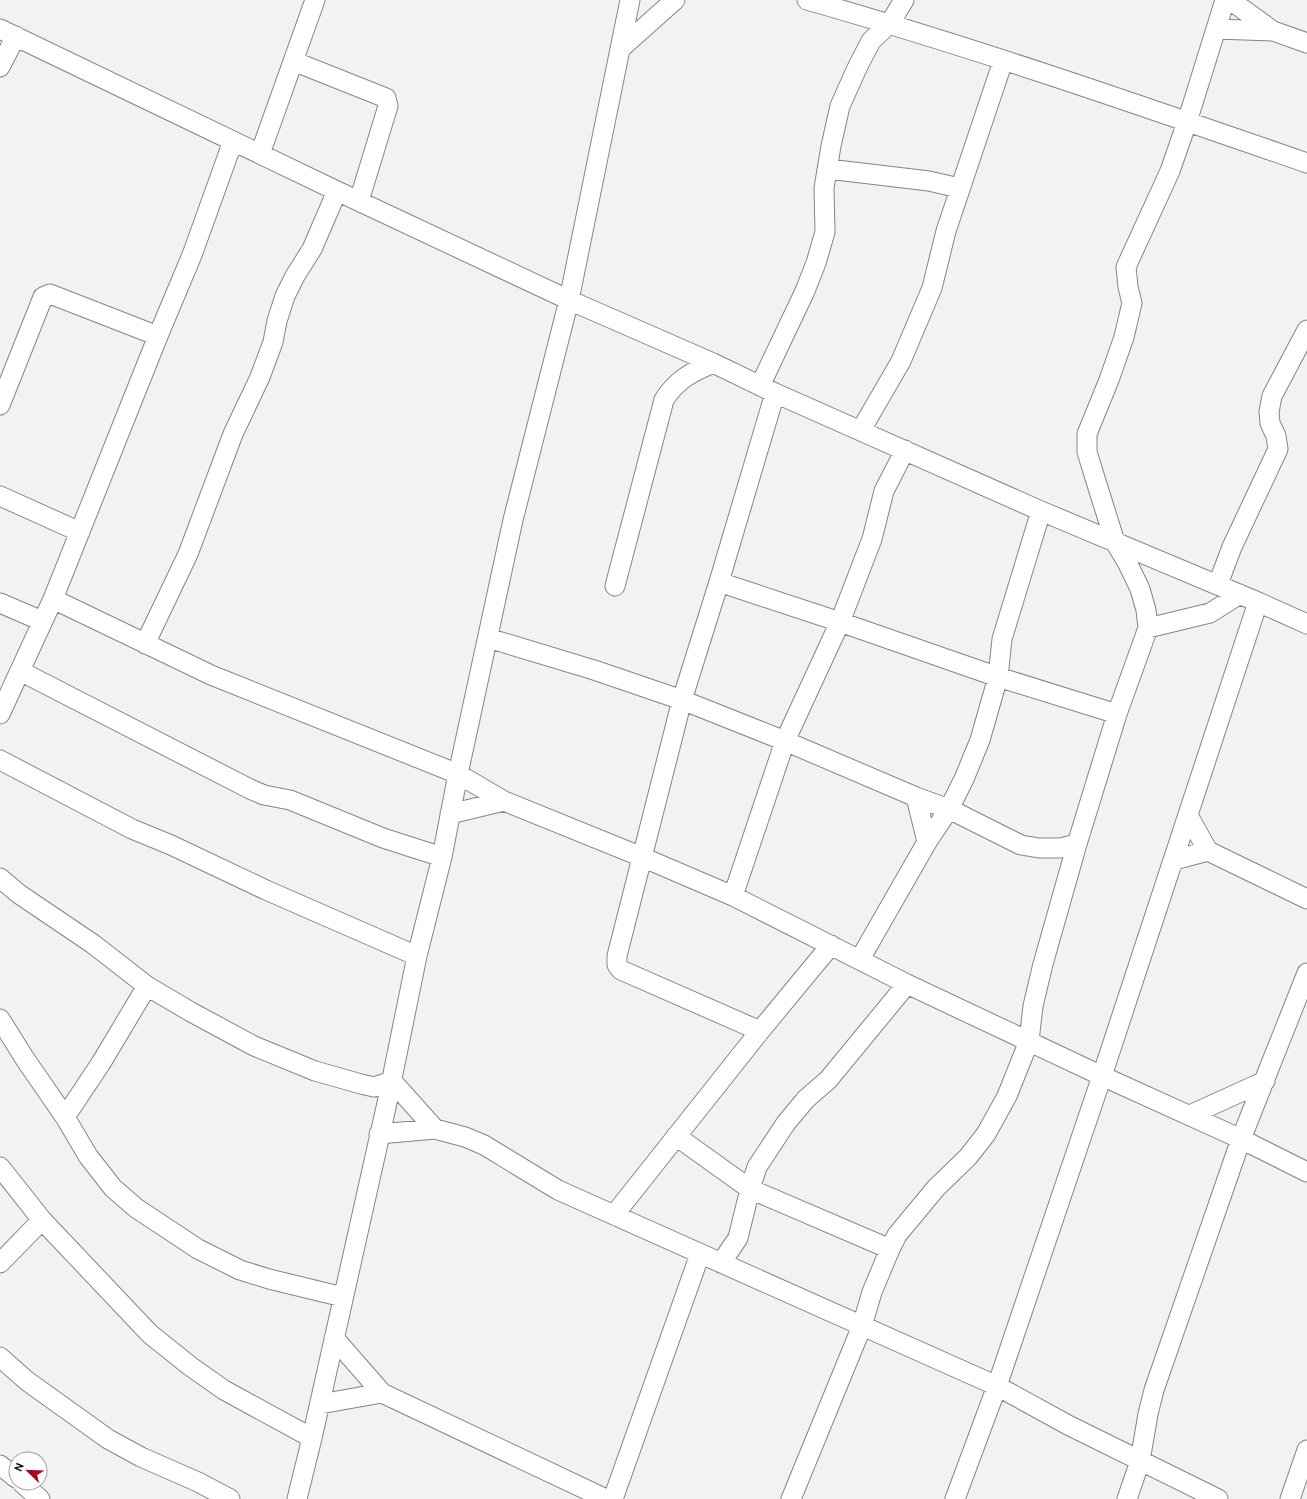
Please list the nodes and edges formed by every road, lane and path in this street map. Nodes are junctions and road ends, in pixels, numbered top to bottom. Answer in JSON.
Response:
{"nodes":[{"id":1,"x":315,"y":0,"type":"edge"},
{"id":2,"x":630,"y":0,"type":"edge"},
{"id":3,"x":675,"y":0,"type":"edge"},
{"id":4,"x":807,"y":0,"type":"edge"},
{"id":5,"x":904,"y":0,"type":"edge"},
{"id":6,"x":1225,"y":0,"type":"edge"},
{"id":7,"x":1230,"y":0,"type":"edge"},
{"id":8,"x":890,"y":24,"type":"junction"},
{"id":9,"x":1216,"y":29,"type":"junction"},
{"id":10,"x":1273,"y":31,"type":"junction"},
{"id":11,"x":8,"y":32,"type":"edge"},
{"id":12,"x":1307,"y":43,"type":"edge"},
{"id":13,"x":620,"y":49,"type":"junction"},
{"id":14,"x":293,"y":61,"type":"junction"},
{"id":15,"x":1003,"y":61,"type":"junction"},
{"id":16,"x":0,"y":66,"type":"edge"},
{"id":17,"x":1187,"y":122,"type":"junction"},
{"id":18,"x":233,"y":141,"type":"junction"},
{"id":19,"x":260,"y":154,"type":"junction"},
{"id":20,"x":1307,"y":163,"type":"edge"},
{"id":21,"x":828,"y":169,"type":"junction"},
{"id":22,"x":959,"y":188,"type":"junction"},
{"id":23,"x":337,"y":191,"type":"junction"},
{"id":24,"x":359,"y":201,"type":"junction"},
{"id":25,"x":569,"y":300,"type":"junction"},
{"id":26,"x":1307,"y":330,"type":"edge"},
{"id":27,"x":158,"y":336,"type":"junction"},
{"id":28,"x":713,"y":363,"type":"junction"},
{"id":29,"x":768,"y":390,"type":"junction"},
{"id":30,"x":0,"y":406,"type":"edge"},
{"id":31,"x":861,"y":430,"type":"junction"},
{"id":32,"x":905,"y":450,"type":"junction"},
{"id":33,"x":0,"y":496,"type":"edge"},
{"id":34,"x":1041,"y":510,"type":"junction"},
{"id":35,"x":80,"y":532,"type":"junction"},
{"id":36,"x":1116,"y":542,"type":"junction"},
{"id":37,"x":719,"y":582,"type":"junction"},
{"id":38,"x":1218,"y":584,"type":"junction"},
{"id":39,"x":615,"y":586,"type":"dead end"},
{"id":40,"x":1240,"y":594,"type":"junction"},
{"id":41,"x":53,"y":599,"type":"junction"},
{"id":42,"x":1258,"y":602,"type":"junction"},
{"id":43,"x":0,"y":603,"type":"edge"},
{"id":44,"x":42,"y":621,"type":"junction"},
{"id":45,"x":840,"y":622,"type":"junction"},
{"id":46,"x":1307,"y":624,"type":"edge"},
{"id":47,"x":1148,"y":628,"type":"junction"},
{"id":48,"x":488,"y":638,"type":"junction"},
{"id":49,"x":146,"y":644,"type":"junction"},
{"id":50,"x":20,"y":670,"type":"junction"},
{"id":51,"x":998,"y":677,"type":"junction"},
{"id":52,"x":682,"y":700,"type":"junction"},
{"id":53,"x":0,"y":714,"type":"edge"},
{"id":54,"x":1117,"y":714,"type":"junction"},
{"id":55,"x":785,"y":741,"type":"junction"},
{"id":56,"x":0,"y":760,"type":"edge"},
{"id":57,"x":458,"y":774,"type":"junction"},
{"id":58,"x":916,"y":797,"type":"junction"},
{"id":59,"x":504,"y":801,"type":"junction"},
{"id":60,"x":949,"y":809,"type":"junction"},
{"id":61,"x":450,"y":814,"type":"junction"},
{"id":62,"x":1189,"y":817,"type":"junction"},
{"id":63,"x":927,"y":842,"type":"junction"},
{"id":64,"x":1077,"y":844,"type":"junction"},
{"id":65,"x":1208,"y":851,"type":"junction"},
{"id":66,"x":442,"y":857,"type":"junction"},
{"id":67,"x":642,"y":857,"type":"junction"},
{"id":68,"x":1174,"y":860,"type":"junction"},
{"id":69,"x":0,"y":878,"type":"edge"},
{"id":70,"x":733,"y":896,"type":"junction"},
{"id":71,"x":1307,"y":899,"type":"edge"},
{"id":72,"x":830,"y":945,"type":"junction"},
{"id":73,"x":417,"y":956,"type":"junction"},
{"id":74,"x":860,"y":959,"type":"junction"},
{"id":75,"x":1307,"y":973,"type":"edge"},
{"id":76,"x":907,"y":984,"type":"junction"},
{"id":77,"x":147,"y":986,"type":"junction"},
{"id":78,"x":0,"y":1019,"type":"edge"},
{"id":79,"x":760,"y":1031,"type":"junction"},
{"id":80,"x":1029,"y":1041,"type":"junction"},
{"id":81,"x":1102,"y":1076,"type":"junction"},
{"id":82,"x":392,"y":1081,"type":"junction"},
{"id":83,"x":1265,"y":1081,"type":"junction"},
{"id":84,"x":1190,"y":1115,"type":"junction"},
{"id":85,"x":65,"y":1117,"type":"junction"},
{"id":86,"x":435,"y":1129,"type":"junction"},
{"id":87,"x":379,"y":1134,"type":"junction"},
{"id":88,"x":676,"y":1136,"type":"junction"},
{"id":89,"x":1241,"y":1139,"type":"junction"},
{"id":90,"x":0,"y":1167,"type":"edge"},
{"id":91,"x":1307,"y":1172,"type":"edge"},
{"id":92,"x":750,"y":1188,"type":"junction"},
{"id":93,"x":614,"y":1215,"type":"junction"},
{"id":94,"x":42,"y":1220,"type":"junction"},
{"id":95,"x":890,"y":1249,"type":"junction"},
{"id":96,"x":700,"y":1254,"type":"junction"},
{"id":97,"x":0,"y":1263,"type":"edge"},
{"id":98,"x":721,"y":1263,"type":"junction"},
{"id":99,"x":343,"y":1297,"type":"junction"},
{"id":100,"x":862,"y":1326,"type":"junction"},
{"id":101,"x":334,"y":1338,"type":"junction"},
{"id":102,"x":0,"y":1357,"type":"edge"},
{"id":103,"x":997,"y":1386,"type":"junction"},
{"id":104,"x":382,"y":1393,"type":"junction"},
{"id":105,"x":320,"y":1404,"type":"junction"},
{"id":106,"x":312,"y":1438,"type":"junction"},
{"id":107,"x":1307,"y":1450,"type":"edge"},
{"id":108,"x":1140,"y":1461,"type":"junction"},
{"id":109,"x":0,"y":1465,"type":"edge"},
{"id":110,"x":8,"y":1472,"type":"edge"},
{"id":111,"x":31,"y":1491,"type":"edge"},
{"id":112,"x":40,"y":1499,"type":"edge"},
{"id":113,"x":230,"y":1499,"type":"edge"},
{"id":114,"x":297,"y":1499,"type":"edge"},
{"id":115,"x":606,"y":1499,"type":"edge"},
{"id":116,"x":613,"y":1499,"type":"edge"},
{"id":117,"x":791,"y":1499,"type":"edge"},
{"id":118,"x":955,"y":1499,"type":"edge"},
{"id":119,"x":1127,"y":1499,"type":"edge"},
{"id":120,"x":1218,"y":1499,"type":"edge"},
{"id":121,"x":1290,"y":1499,"type":"edge"}],
"edges":[{"from":1,"to":14,"type":"street"},
{"from":2,"to":13,"type":"street"},
{"from":3,"to":13,"type":"street"},
{"from":4,"to":8,"type":"street"},
{"from":5,"to":8,"type":"street"},
{"from":6,"to":9,"type":"street"},
{"from":7,"to":10,"type":"street"},
{"from":8,"to":15,"type":"street"},
{"from":8,"to":21,"type":"street"},
{"from":9,"to":10,"type":"street"},
{"from":9,"to":17,"type":"street"},
{"from":10,"to":12,"type":"street"},
{"from":11,"to":16,"type":"street"},
{"from":11,"to":18,"type":"street"},
{"from":13,"to":25,"type":"street"},
{"from":14,"to":19,"type":"street"},
{"from":14,"to":24,"type":"street"},
{"from":15,"to":17,"type":"street"},
{"from":15,"to":22,"type":"street"},
{"from":17,"to":20,"type":"street"},
{"from":17,"to":36,"type":"street"},
{"from":18,"to":19,"type":"street"},
{"from":18,"to":27,"type":"street"},
{"from":19,"to":23,"type":"street"},
{"from":21,"to":22,"type":"street"},
{"from":21,"to":29,"type":"street"},
{"from":22,"to":31,"type":"street"},
{"from":23,"to":24,"type":"street"},
{"from":23,"to":49,"type":"street"},
{"from":24,"to":25,"type":"street"},
{"from":25,"to":28,"type":"street"},
{"from":25,"to":48,"type":"street"},
{"from":26,"to":38,"type":"street"},
{"from":27,"to":30,"type":"street"},
{"from":27,"to":35,"type":"street"},
{"from":28,"to":29,"type":"street"},
{"from":28,"to":39,"type":"street"},
{"from":29,"to":31,"type":"street"},
{"from":29,"to":37,"type":"street"},
{"from":31,"to":32,"type":"street"},
{"from":32,"to":34,"type":"street"},
{"from":32,"to":45,"type":"street"},
{"from":33,"to":35,"type":"street"},
{"from":34,"to":36,"type":"street"},
{"from":34,"to":51,"type":"street"},
{"from":35,"to":41,"type":"street"},
{"from":36,"to":38,"type":"street"},
{"from":36,"to":47,"type":"street"},
{"from":37,"to":45,"type":"street"},
{"from":37,"to":52,"type":"street"},
{"from":38,"to":40,"type":"street"},
{"from":40,"to":42,"type":"street"},
{"from":40,"to":47,"type":"street"},
{"from":41,"to":44,"type":"street"},
{"from":41,"to":49,"type":"street"},
{"from":42,"to":46,"type":"street"},
{"from":42,"to":62,"type":"street"},
{"from":43,"to":44,"type":"street"},
{"from":44,"to":50,"type":"street"},
{"from":45,"to":51,"type":"street"},
{"from":45,"to":55,"type":"street"},
{"from":47,"to":54,"type":"street"},
{"from":48,"to":52,"type":"street"},
{"from":48,"to":57,"type":"street"},
{"from":49,"to":57,"type":"street"},
{"from":50,"to":53,"type":"street"},
{"from":50,"to":66,"type":"street"},
{"from":51,"to":54,"type":"street"},
{"from":51,"to":60,"type":"street"},
{"from":52,"to":55,"type":"street"},
{"from":52,"to":67,"type":"street"},
{"from":54,"to":64,"type":"street"},
{"from":55,"to":58,"type":"street"},
{"from":55,"to":70,"type":"street"},
{"from":56,"to":73,"type":"street"},
{"from":57,"to":59,"type":"street"},
{"from":57,"to":61,"type":"street"},
{"from":58,"to":60,"type":"street"},
{"from":58,"to":63,"type":"street"},
{"from":59,"to":61,"type":"street"},
{"from":59,"to":67,"type":"street"},
{"from":60,"to":63,"type":"street"},
{"from":60,"to":64,"type":"street"},
{"from":61,"to":66,"type":"street"},
{"from":62,"to":65,"type":"street"},
{"from":62,"to":68,"type":"street"},
{"from":63,"to":74,"type":"street"},
{"from":64,"to":80,"type":"street"},
{"from":65,"to":68,"type":"street"},
{"from":65,"to":71,"type":"street"},
{"from":66,"to":73,"type":"street"},
{"from":67,"to":70,"type":"street"},
{"from":67,"to":79,"type":"street"},
{"from":68,"to":81,"type":"street"},
{"from":69,"to":77,"type":"street"},
{"from":70,"to":72,"type":"street"},
{"from":72,"to":74,"type":"street"},
{"from":72,"to":79,"type":"street"},
{"from":73,"to":82,"type":"street"},
{"from":74,"to":76,"type":"street"},
{"from":75,"to":83,"type":"street"},
{"from":76,"to":80,"type":"street"},
{"from":76,"to":92,"type":"street"},
{"from":77,"to":82,"type":"street"},
{"from":77,"to":85,"type":"street"},
{"from":78,"to":85,"type":"street"},
{"from":79,"to":88,"type":"street"},
{"from":80,"to":81,"type":"street"},
{"from":80,"to":95,"type":"street"},
{"from":81,"to":84,"type":"street"},
{"from":81,"to":103,"type":"street"},
{"from":82,"to":86,"type":"street"},
{"from":82,"to":87,"type":"street"},
{"from":83,"to":84,"type":"street"},
{"from":83,"to":89,"type":"street"},
{"from":84,"to":89,"type":"street"},
{"from":85,"to":99,"type":"street"},
{"from":86,"to":87,"type":"street"},
{"from":86,"to":93,"type":"street"},
{"from":87,"to":99,"type":"street"},
{"from":88,"to":92,"type":"street"},
{"from":88,"to":93,"type":"street"},
{"from":89,"to":91,"type":"street"},
{"from":89,"to":108,"type":"street"},
{"from":90,"to":94,"type":"street"},
{"from":92,"to":95,"type":"street"},
{"from":92,"to":98,"type":"street"},
{"from":93,"to":96,"type":"street"},
{"from":94,"to":97,"type":"street"},
{"from":94,"to":106,"type":"street"},
{"from":95,"to":100,"type":"street"},
{"from":96,"to":98,"type":"street"},
{"from":96,"to":116,"type":"street"},
{"from":98,"to":100,"type":"street"},
{"from":99,"to":101,"type":"street"},
{"from":100,"to":103,"type":"street"},
{"from":100,"to":117,"type":"street"},
{"from":101,"to":104,"type":"street"},
{"from":101,"to":105,"type":"street"},
{"from":102,"to":113,"type":"street"},
{"from":103,"to":108,"type":"street"},
{"from":103,"to":118,"type":"street"},
{"from":104,"to":105,"type":"street"},
{"from":104,"to":115,"type":"street"},
{"from":105,"to":106,"type":"street"},
{"from":106,"to":114,"type":"street"},
{"from":107,"to":121,"type":"street"},
{"from":108,"to":119,"type":"street"},
{"from":108,"to":120,"type":"street"},
{"from":109,"to":110,"type":"street"},
{"from":111,"to":112,"type":"street"}]}
